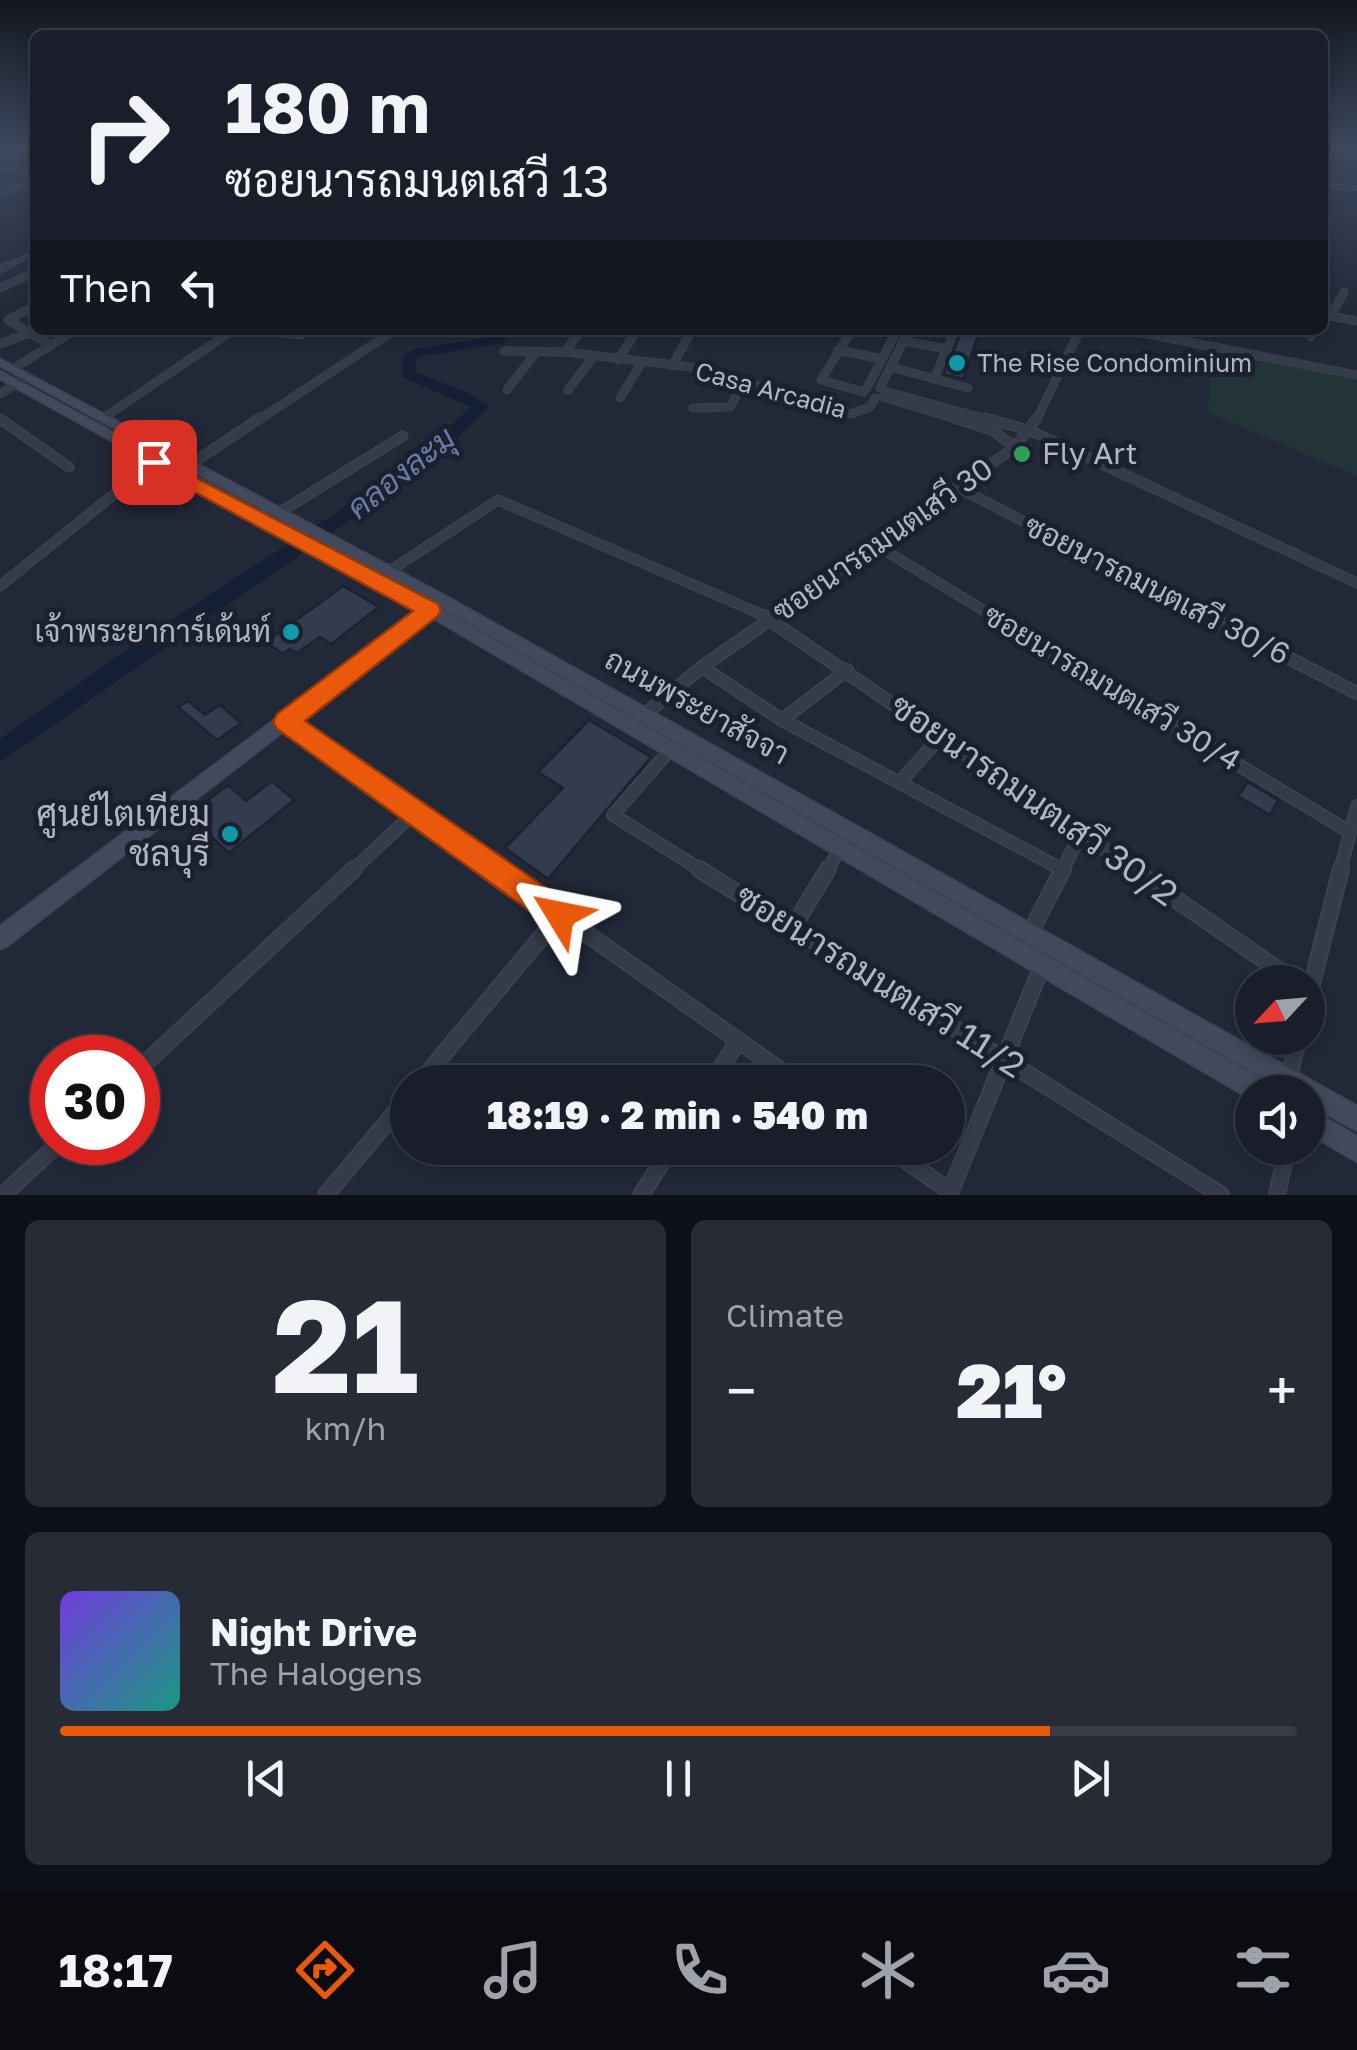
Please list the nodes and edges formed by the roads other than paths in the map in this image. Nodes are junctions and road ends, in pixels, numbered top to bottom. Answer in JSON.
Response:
{"nodes":[{"id":1,"x":26,"y":257,"type":"dead end"},
{"id":2,"x":0,"y":269,"type":"edge"},
{"id":3,"x":30,"y":274,"type":"edge"},
{"id":4,"x":0,"y":288,"type":"edge"},
{"id":5,"x":1344,"y":292,"type":"dead end"},
{"id":6,"x":30,"y":309,"type":"edge"},
{"id":7,"x":1328,"y":314,"type":"edge"},
{"id":8,"x":1328,"y":315,"type":"edge"},
{"id":9,"x":1357,"y":320,"type":"edge"},
{"id":10,"x":30,"y":331,"type":"edge"},
{"id":11,"x":30,"y":333,"type":"edge"},
{"id":12,"x":37,"y":335,"type":"edge"},
{"id":13,"x":67,"y":335,"type":"edge"},
{"id":14,"x":227,"y":335,"type":"edge"},
{"id":15,"x":386,"y":335,"type":"edge"},
{"id":16,"x":577,"y":335,"type":"edge"},
{"id":17,"x":633,"y":335,"type":"edge"},
{"id":18,"x":689,"y":335,"type":"edge"},
{"id":19,"x":848,"y":335,"type":"edge"},
{"id":20,"x":892,"y":335,"type":"edge"},
{"id":21,"x":907,"y":335,"type":"edge"},
{"id":22,"x":953,"y":335,"type":"edge"},
{"id":23,"x":1078,"y":335,"type":"edge"},
{"id":24,"x":1153,"y":335,"type":"edge"},
{"id":25,"x":904,"y":341,"type":"junction"},
{"id":26,"x":0,"y":344,"type":"edge"},
{"id":27,"x":51,"y":345,"type":"junction"},
{"id":28,"x":947,"y":349,"type":"junction"},
{"id":29,"x":838,"y":350,"type":"junction"},
{"id":30,"x":504,"y":351,"type":"dead end"},
{"id":31,"x":537,"y":352,"type":"junction"},
{"id":32,"x":565,"y":352,"type":"junction"},
{"id":33,"x":593,"y":357,"type":"junction"},
{"id":34,"x":618,"y":360,"type":"junction"},
{"id":35,"x":882,"y":360,"type":"junction"},
{"id":36,"x":641,"y":364,"type":"junction"},
{"id":37,"x":672,"y":366,"type":"junction"},
{"id":38,"x":891,"y":367,"type":"junction"},
{"id":39,"x":4,"y":368,"type":"edge"},
{"id":40,"x":1357,"y":375,"type":"edge"},
{"id":41,"x":934,"y":379,"type":"junction"},
{"id":42,"x":22,"y":380,"type":"junction"},
{"id":43,"x":744,"y":381,"type":"junction"},
{"id":44,"x":968,"y":388,"type":"dead end"},
{"id":45,"x":507,"y":390,"type":"dead end"},
{"id":46,"x":568,"y":390,"type":"dead end"},
{"id":47,"x":874,"y":393,"type":"junction"},
{"id":48,"x":0,"y":394,"type":"edge"},
{"id":49,"x":620,"y":398,"type":"dead end"},
{"id":50,"x":693,"y":408,"type":"dead end"},
{"id":51,"x":955,"y":414,"type":"junction"},
{"id":52,"x":102,"y":419,"type":"junction"},
{"id":53,"x":0,"y":420,"type":"edge"},
{"id":54,"x":1031,"y":431,"type":"junction"},
{"id":55,"x":403,"y":436,"type":"dead end"},
{"id":56,"x":128,"y":440,"type":"junction"},
{"id":57,"x":1014,"y":446,"type":"junction"},
{"id":58,"x":154,"y":462,"type":"junction"},
{"id":59,"x":188,"y":466,"type":"junction"},
{"id":60,"x":69,"y":467,"type":"dead end"},
{"id":61,"x":957,"y":487,"type":"junction"},
{"id":62,"x":277,"y":514,"type":"junction"},
{"id":63,"x":298,"y":532,"type":"junction"},
{"id":64,"x":316,"y":542,"type":"junction"},
{"id":65,"x":876,"y":545,"type":"junction"},
{"id":66,"x":388,"y":572,"type":"junction"},
{"id":67,"x":1357,"y":583,"type":"edge"},
{"id":68,"x":0,"y":586,"type":"edge"},
{"id":69,"x":430,"y":610,"type":"junction"},
{"id":70,"x":772,"y":618,"type":"junction"},
{"id":71,"x":702,"y":667,"type":"junction"},
{"id":72,"x":847,"y":670,"type":"junction"},
{"id":73,"x":1357,"y":694,"type":"edge"},
{"id":74,"x":644,"y":714,"type":"junction"},
{"id":75,"x":782,"y":720,"type":"junction"},
{"id":76,"x":286,"y":722,"type":"junction"},
{"id":77,"x":942,"y":736,"type":"junction"},
{"id":78,"x":670,"y":750,"type":"junction"},
{"id":79,"x":900,"y":782,"type":"junction"},
{"id":80,"x":1357,"y":806,"type":"edge"},
{"id":81,"x":415,"y":812,"type":"junction"},
{"id":82,"x":1348,"y":831,"type":"junction"},
{"id":83,"x":1081,"y":833,"type":"junction"},
{"id":84,"x":840,"y":848,"type":"junction"},
{"id":85,"x":1064,"y":870,"type":"junction"},
{"id":86,"x":560,"y":915,"type":"junction"},
{"id":87,"x":792,"y":927,"type":"junction"},
{"id":88,"x":1031,"y":931,"type":"junction"},
{"id":89,"x":0,"y":939,"type":"edge"},
{"id":90,"x":1268,"y":965,"type":"edge"},
{"id":91,"x":1312,"y":965,"type":"edge"},
{"id":92,"x":1042,"y":966,"type":"junction"},
{"id":93,"x":738,"y":1041,"type":"junction"},
{"id":94,"x":160,"y":1050,"type":"edge"},
{"id":95,"x":1005,"y":1059,"type":"junction"},
{"id":96,"x":1264,"y":1064,"type":"junction"},
{"id":97,"x":434,"y":1065,"type":"edge"},
{"id":98,"x":723,"y":1065,"type":"edge"},
{"id":99,"x":773,"y":1065,"type":"edge"},
{"id":100,"x":1262,"y":1075,"type":"edge"},
{"id":101,"x":1283,"y":1075,"type":"edge"},
{"id":102,"x":1235,"y":1078,"type":"edge"},
{"id":103,"x":1325,"y":1100,"type":"edge"},
{"id":104,"x":1348,"y":1113,"type":"edge"},
{"id":105,"x":390,"y":1119,"type":"edge"},
{"id":106,"x":1325,"y":1131,"type":"edge"},
{"id":107,"x":1332,"y":1135,"type":"junction"},
{"id":108,"x":1357,"y":1150,"type":"edge"},
{"id":109,"x":35,"y":1165,"type":"edge"},
{"id":110,"x":660,"y":1165,"type":"edge"},
{"id":111,"x":911,"y":1165,"type":"edge"},
{"id":112,"x":1283,"y":1165,"type":"edge"},
{"id":113,"x":950,"y":1193,"type":"edge"},
{"id":114,"x":3,"y":1195,"type":"edge"},
{"id":115,"x":326,"y":1195,"type":"edge"},
{"id":116,"x":641,"y":1195,"type":"edge"},
{"id":117,"x":1221,"y":1195,"type":"edge"},
{"id":118,"x":1277,"y":1195,"type":"edge"}],
"edges":[{"from":1,"to":2,"type":"street"},
{"from":3,"to":4,"type":"street"},
{"from":5,"to":7,"type":"street"},
{"from":6,"to":10,"type":"street"},
{"from":8,"to":9,"type":"street"},
{"from":11,"to":26,"type":"street"},
{"from":12,"to":27,"type":"street"},
{"from":13,"to":27,"type":"street"},
{"from":14,"to":52,"type":"street"},
{"from":15,"to":59,"type":"street"},
{"from":16,"to":32,"type":"street"},
{"from":17,"to":34,"type":"street"},
{"from":18,"to":37,"type":"street"},
{"from":19,"to":29,"type":"street"},
{"from":20,"to":35,"type":"street"},
{"from":21,"to":25,"type":"street"},
{"from":22,"to":28,"type":"street"},
{"from":23,"to":54,"type":"street","name":"ซอยนารถมนตเสวี 30"},
{"from":24,"to":40,"type":"street"},
{"from":25,"to":28,"type":"street"},
{"from":25,"to":38,"type":"street"},
{"from":27,"to":39,"type":"street"},
{"from":28,"to":41,"type":"street"},
{"from":29,"to":35,"type":"street"},
{"from":29,"to":47,"type":"street"},
{"from":30,"to":31,"type":"street","name":"Casa Arcadia"},
{"from":31,"to":32,"type":"street","name":"Casa Arcadia"},
{"from":31,"to":45,"type":"street"},
{"from":32,"to":33,"type":"street","name":"Casa Arcadia"},
{"from":33,"to":34,"type":"street","name":"Casa Arcadia"},
{"from":33,"to":46,"type":"street"},
{"from":34,"to":36,"type":"street","name":"Casa Arcadia"},
{"from":35,"to":47,"type":"street"},
{"from":36,"to":37,"type":"street","name":"Casa Arcadia"},
{"from":36,"to":49,"type":"street"},
{"from":37,"to":43,"type":"street","name":"Casa Arcadia"},
{"from":38,"to":41,"type":"street"},
{"from":38,"to":47,"type":"street"},
{"from":39,"to":42,"type":"main road","name":"ถนนพระยาสัจจา"},
{"from":41,"to":44,"type":"street"},
{"from":42,"to":48,"type":"street"},
{"from":42,"to":52,"type":"main road","name":"ถนนพระยาสัจจา"},
{"from":42,"to":56,"type":"main road","name":"ถนนพระยาสัจจา"},
{"from":43,"to":47,"type":"street","name":"Casa Arcadia"},
{"from":43,"to":50,"type":"street"},
{"from":47,"to":51,"type":"street"},
{"from":51,"to":54,"type":"street"},
{"from":51,"to":57,"type":"street"},
{"from":52,"to":56,"type":"main road","name":"ถนนพระยาสัจจา"},
{"from":53,"to":60,"type":"street"},
{"from":54,"to":57,"type":"street","name":"ซอยนารถมนตเสวี 30"},
{"from":54,"to":67,"type":"street"},
{"from":55,"to":62,"type":"street"},
{"from":56,"to":58,"type":"main road","name":"ถนนพระยาสัจจา"},
{"from":56,"to":59,"type":"main road","name":"ถนนพระยาสัจจา"},
{"from":57,"to":61,"type":"street","name":"ซอยนารถมนตเสวี 30"},
{"from":58,"to":63,"type":"main road","name":"ถนนพระยาสัจจา"},
{"from":58,"to":68,"type":"street"},
{"from":59,"to":62,"type":"main road","name":"ถนนพระยาสัจจา"},
{"from":61,"to":65,"type":"street","name":"ซอยนารถมนตเสวี 30"},
{"from":61,"to":73,"type":"street","name":"ซอยนารถมนตเสวี 30/6"},
{"from":62,"to":63,"type":"main road","name":"ถนนพระยาสัจจา"},
{"from":63,"to":64,"type":"main road","name":"ถนนพระยาสัจจา"},
{"from":64,"to":66,"type":"main road","name":"ถนนพระยาสัจจา"},
{"from":64,"to":69,"type":"main road","name":"ถนนพระยาสัจจา"},
{"from":65,"to":70,"type":"street","name":"ซอยนารถมนตเสวี 30"},
{"from":65,"to":82,"type":"street","name":"ซอยนารถมนตเสวี 30/4"},
{"from":66,"to":70,"type":"street","name":"ซอยนารถมนตเสวี 30/2"},
{"from":66,"to":74,"type":"main road","name":"ถนนพระยาสัจจา"},
{"from":69,"to":76,"type":"main road"},
{"from":69,"to":78,"type":"main road","name":"ถนนพระยาสัจจา"},
{"from":70,"to":71,"type":"street","name":"ซอยนารถมนตเสวี 30"},
{"from":70,"to":72,"type":"street","name":"ซอยนารถมนตเสวี 30/2"},
{"from":71,"to":74,"type":"street","name":"ซอยนารถมนตเสวี 30"},
{"from":71,"to":75,"type":"street"},
{"from":72,"to":75,"type":"street"},
{"from":72,"to":77,"type":"street","name":"ซอยนารถมนตเสวี 30/2"},
{"from":74,"to":88,"type":"main road","name":"ถนนพระยาสัจจา"},
{"from":75,"to":79,"type":"street"},
{"from":76,"to":81,"type":"street"},
{"from":76,"to":89,"type":"main road"},
{"from":77,"to":79,"type":"street"},
{"from":77,"to":83,"type":"street","name":"ซอยนารถมนตเสวี 30/2"},
{"from":78,"to":84,"type":"main road","name":"ถนนพระยาสัจจา"},
{"from":78,"to":87,"type":"street","name":"ซอยนารถมนตเสวี 11/2"},
{"from":79,"to":85,"type":"street"},
{"from":80,"to":82,"type":"street"},
{"from":81,"to":86,"type":"street"},
{"from":81,"to":94,"type":"street"},
{"from":82,"to":91,"type":"street"},
{"from":83,"to":85,"type":"street"},
{"from":83,"to":90,"type":"street","name":"ซอยนารถมนตเสวี 30/2"},
{"from":84,"to":87,"type":"street"},
{"from":84,"to":92,"type":"main road","name":"ถนนพระยาสัจจา"},
{"from":85,"to":88,"type":"street"},
{"from":86,"to":93,"type":"street"},
{"from":86,"to":97,"type":"street"},
{"from":87,"to":95,"type":"street","name":"ซอยนารถมนตเสวี 11/2"},
{"from":88,"to":96,"type":"main road","name":"ถนนพระยาสัจจา"},
{"from":92,"to":95,"type":"street"},
{"from":92,"to":102,"type":"main road","name":"ถนนพระยาสัจจา"},
{"from":93,"to":98,"type":"street"},
{"from":93,"to":99,"type":"street"},
{"from":95,"to":113,"type":"street"},
{"from":95,"to":117,"type":"street","name":"ซอยนารถมนตเสวี 11/2"},
{"from":96,"to":100,"type":"main road"},
{"from":96,"to":101,"type":"main road","name":"ถนนพระยาสัจจา"},
{"from":103,"to":104,"type":"main road","name":"ถนนพระยาสัจจา"},
{"from":104,"to":107,"type":"main road"},
{"from":105,"to":115,"type":"street"},
{"from":106,"to":107,"type":"main road"},
{"from":107,"to":108,"type":"main road"},
{"from":109,"to":114,"type":"street"},
{"from":110,"to":116,"type":"street"},
{"from":111,"to":113,"type":"street"},
{"from":112,"to":118,"type":"street"}]}
